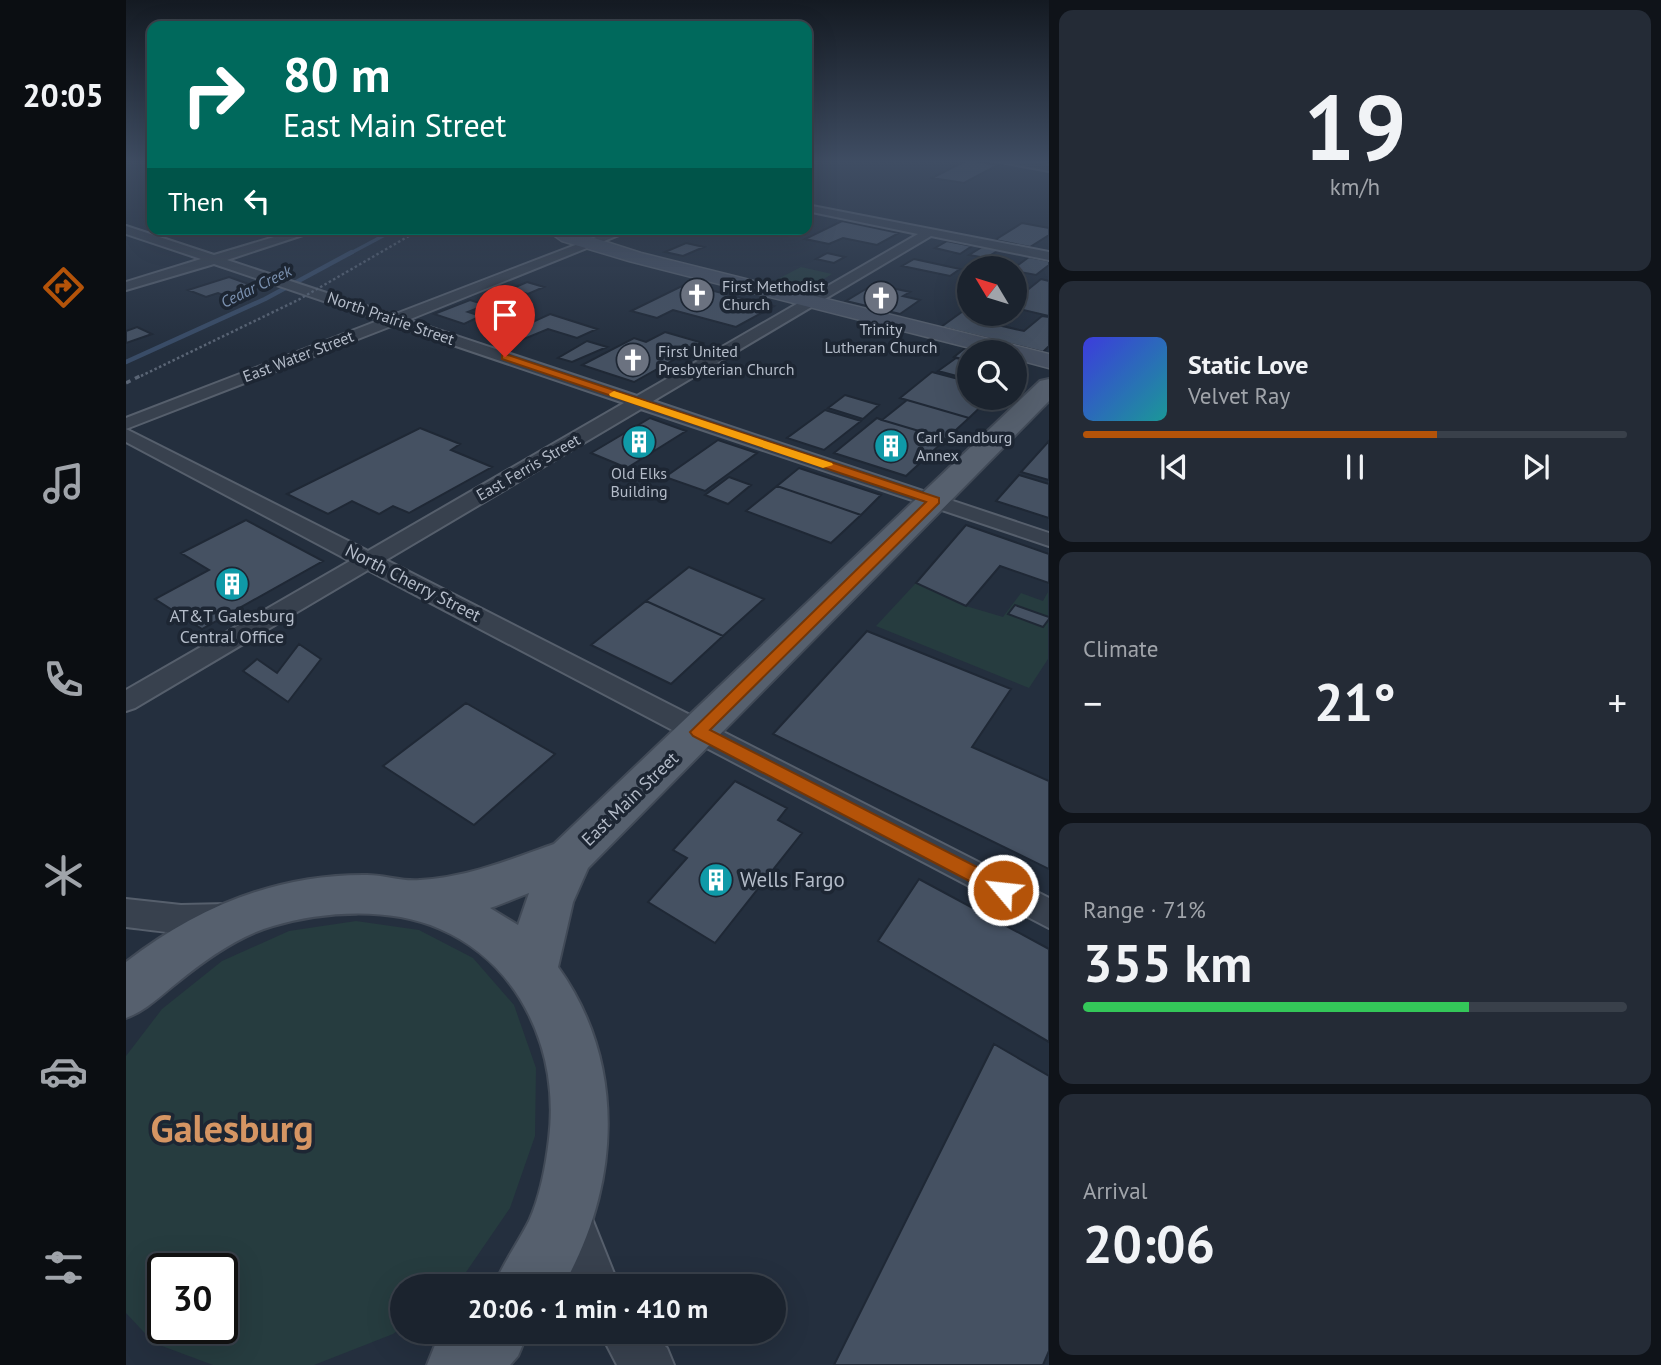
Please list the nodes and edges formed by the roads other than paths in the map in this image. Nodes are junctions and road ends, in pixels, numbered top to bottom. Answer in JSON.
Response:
{"nodes":[{"id":1,"x":887,"y":224,"type":"edge"},
{"id":2,"x":126,"y":230,"type":"edge"},
{"id":3,"x":930,"y":232,"type":"junction"},
{"id":4,"x":296,"y":235,"type":"edge"},
{"id":5,"x":565,"y":235,"type":"edge"},
{"id":6,"x":612,"y":235,"type":"edge"},
{"id":7,"x":589,"y":244,"type":"junction"},
{"id":8,"x":1048,"y":256,"type":"edge"},
{"id":9,"x":216,"y":260,"type":"junction"},
{"id":10,"x":126,"y":286,"type":"edge"},
{"id":11,"x":812,"y":301,"type":"junction"},
{"id":12,"x":394,"y":319,"type":"junction"},
{"id":13,"x":966,"y":340,"type":"edge"},
{"id":14,"x":1027,"y":355,"type":"edge"},
{"id":15,"x":1048,"y":361,"type":"edge"},
{"id":16,"x":1048,"y":386,"type":"edge"},
{"id":17,"x":639,"y":402,"type":"junction"},
{"id":18,"x":126,"y":424,"type":"edge"},
{"id":19,"x":126,"y":435,"type":"edge"},
{"id":20,"x":934,"y":500,"type":"junction"},
{"id":21,"x":1048,"y":540,"type":"edge"},
{"id":22,"x":369,"y":560,"type":"junction"},
{"id":23,"x":126,"y":702,"type":"edge"},
{"id":24,"x":699,"y":732,"type":"junction"},
{"id":25,"x":570,"y":858,"type":"junction"},
{"id":26,"x":418,"y":901,"type":"junction"},
{"id":27,"x":126,"y":914,"type":"edge"},
{"id":28,"x":1048,"y":914,"type":"edge"},
{"id":29,"x":244,"y":918,"type":"junction"},
{"id":30,"x":532,"y":969,"type":"junction"},
{"id":31,"x":126,"y":994,"type":"edge"},
{"id":32,"x":565,"y":1203,"type":"junction"},
{"id":33,"x":534,"y":1274,"type":"edge"},
{"id":34,"x":589,"y":1274,"type":"edge"},
{"id":35,"x":482,"y":1344,"type":"edge"},
{"id":36,"x":631,"y":1344,"type":"edge"},
{"id":37,"x":462,"y":1365,"type":"edge"},
{"id":38,"x":650,"y":1365,"type":"edge"}],
"edges":[{"from":1,"to":3,"type":"street"},
{"from":2,"to":9,"type":"street","name":"North Prairie Street"},
{"from":3,"to":8,"type":"street"},
{"from":3,"to":11,"type":"street","name":"East Ferris Street"},
{"from":4,"to":9,"type":"street"},
{"from":5,"to":7,"type":"main road"},
{"from":6,"to":7,"type":"street","name":"East Water Street"},
{"from":7,"to":11,"type":"main road"},
{"from":7,"to":12,"type":"street","name":"East Water Street"},
{"from":9,"to":10,"type":"street"},
{"from":9,"to":12,"type":"street","name":"North Prairie Street"},
{"from":11,"to":13,"type":"main road"},
{"from":11,"to":17,"type":"street","name":"East Ferris Street"},
{"from":12,"to":17,"type":"street","name":"North Prairie Street"},
{"from":12,"to":18,"type":"street","name":"East Water Street"},
{"from":14,"to":15,"type":"main road"},
{"from":16,"to":20,"type":"main road","name":"East Main Street"},
{"from":17,"to":20,"type":"street","name":"North Prairie Street"},
{"from":17,"to":22,"type":"street","name":"East Ferris Street"},
{"from":19,"to":22,"type":"street","name":"North Cherry Street"},
{"from":20,"to":21,"type":"street","name":"North Prairie Street"},
{"from":20,"to":24,"type":"main road","name":"East Main Street"},
{"from":22,"to":23,"type":"street","name":"East Ferris Street"},
{"from":22,"to":24,"type":"street","name":"North Cherry Street"},
{"from":24,"to":25,"type":"main road","name":"East Main Street"},
{"from":24,"to":28,"type":"street","name":"North Cherry Street"},
{"from":25,"to":26,"type":"main road","name":"East Main Street"},
{"from":25,"to":30,"type":"main road","name":"East Main Street"},
{"from":26,"to":29,"type":"main road"},
{"from":26,"to":30,"type":"main road"},
{"from":27,"to":29,"type":"street"},
{"from":29,"to":31,"type":"main road"},
{"from":30,"to":32,"type":"main road"},
{"from":32,"to":33,"type":"main road"},
{"from":32,"to":34,"type":"street"},
{"from":35,"to":37,"type":"main road"},
{"from":36,"to":38,"type":"street"}]}
